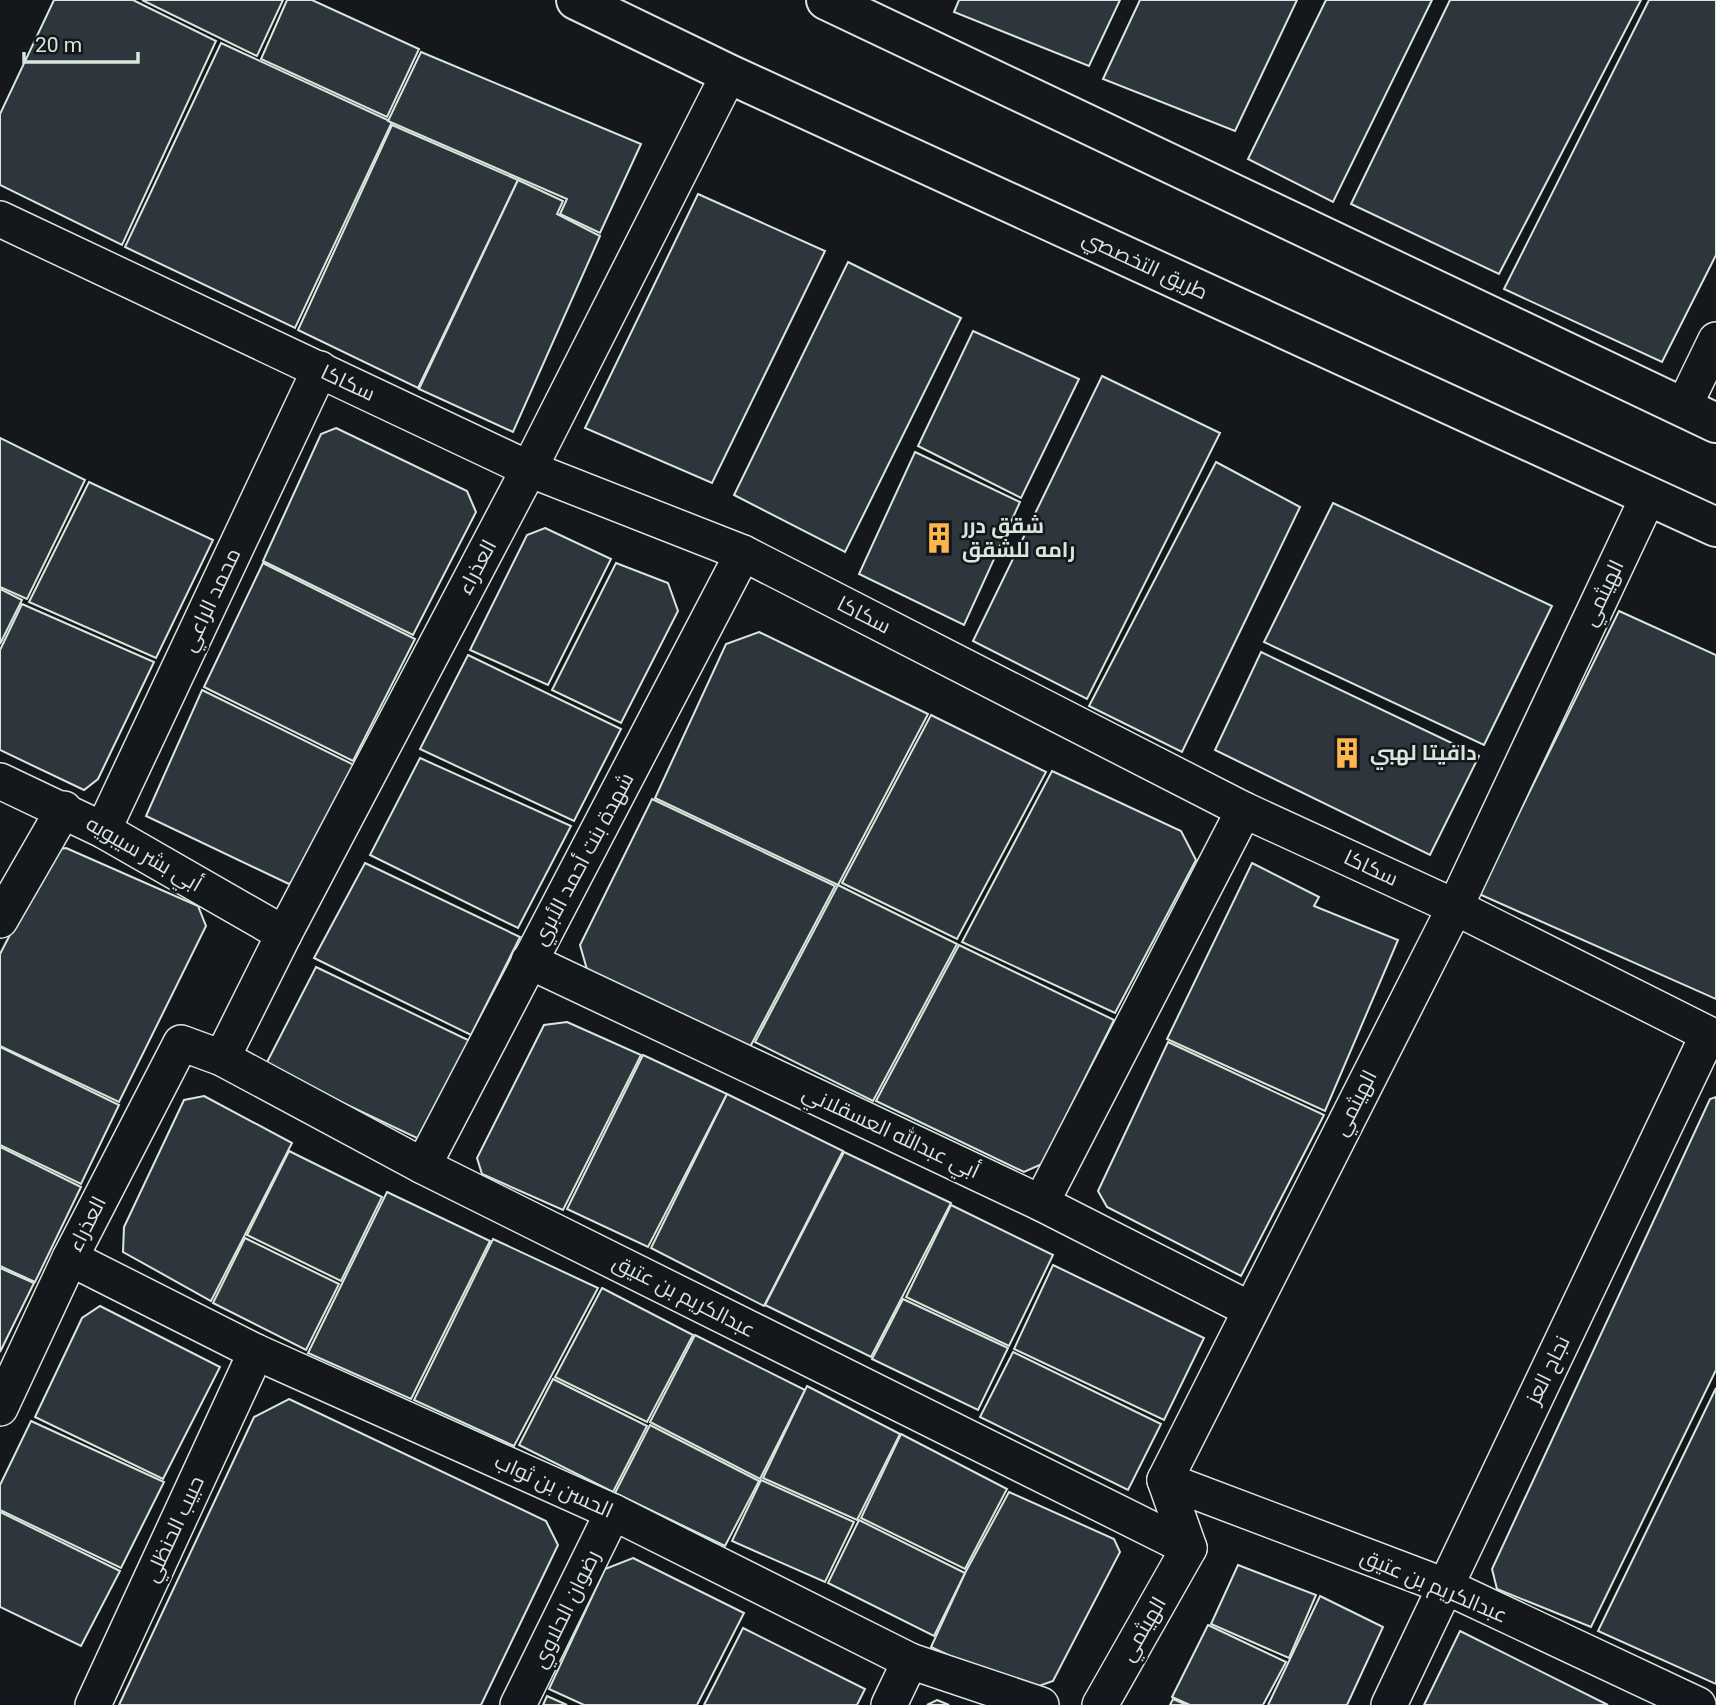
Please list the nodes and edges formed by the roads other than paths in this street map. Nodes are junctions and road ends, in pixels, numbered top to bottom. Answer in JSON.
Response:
{"nodes":[{"id":1,"x":576,"y":0,"type":"edge"},
{"id":2,"x":826,"y":0,"type":"edge"},
{"id":3,"x":729,"y":74,"type":"junction"},
{"id":4,"x":0,"y":219,"type":"edge"},
{"id":5,"x":1716,"y":340,"type":"edge"},
{"id":6,"x":320,"y":369,"type":"junction"},
{"id":7,"x":1700,"y":415,"type":"edge"},
{"id":8,"x":529,"y":468,"type":"junction"},
{"id":9,"x":1649,"y":495,"type":"junction"},
{"id":10,"x":1716,"y":527,"type":"edge"},
{"id":11,"x":743,"y":553,"type":"junction"},
{"id":12,"x":0,"y":782,"type":"edge"},
{"id":13,"x":64,"y":809,"type":"junction"},
{"id":14,"x":1244,"y":810,"type":"junction"},
{"id":15,"x":103,"y":830,"type":"junction"},
{"id":16,"x":1455,"y":907,"type":"junction"},
{"id":17,"x":0,"y":920,"type":"edge"},
{"id":18,"x":284,"y":934,"type":"junction"},
{"id":19,"x":529,"y":961,"type":"junction"},
{"id":20,"x":1712,"y":1037,"type":"edge"},
{"id":21,"x":181,"y":1042,"type":"joint"},
{"id":22,"x":222,"y":1058,"type":"junction"},
{"id":23,"x":423,"y":1166,"type":"junction"},
{"id":24,"x":1041,"y":1203,"type":"junction"},
{"id":25,"x":70,"y":1258,"type":"junction"},
{"id":26,"x":1249,"y":1309,"type":"junction"},
{"id":27,"x":256,"y":1353,"type":"junction"},
{"id":28,"x":0,"y":1408,"type":"edge"},
{"id":29,"x":1164,"y":1480,"type":"junction"},
{"id":30,"x":613,"y":1512,"type":"junction"},
{"id":31,"x":1188,"y":1548,"type":"junction"},
{"id":32,"x":1445,"y":1586,"type":"junction"},
{"id":33,"x":909,"y":1661,"type":"junction"},
{"id":34,"x":93,"y":1705,"type":"edge"},
{"id":35,"x":518,"y":1705,"type":"edge"},
{"id":36,"x":889,"y":1705,"type":"edge"},
{"id":37,"x":1041,"y":1705,"type":"edge"},
{"id":38,"x":1100,"y":1705,"type":"edge"},
{"id":39,"x":1389,"y":1705,"type":"edge"},
{"id":40,"x":1698,"y":1705,"type":"edge"}],
"edges":[{"from":1,"to":3,"type":"main road","name":"طريق التخصصي"},
{"from":2,"to":7,"type":"main road"},
{"from":3,"to":8,"type":"street","name":"العذراء"},
{"from":3,"to":9,"type":"main road","name":"طريق التخصصي"},
{"from":4,"to":6,"type":"street","name":"سكاكا"},
{"from":5,"to":7,"type":"street"},
{"from":6,"to":8,"type":"street","name":"سكاكا"},
{"from":6,"to":15,"type":"street","name":"محمد الراعي"},
{"from":8,"to":11,"type":"street","name":"سكاكا"},
{"from":8,"to":18,"type":"street","name":"العذراء"},
{"from":9,"to":10,"type":"main road","name":"طريق التخصصي"},
{"from":9,"to":16,"type":"street","name":"الهيثمي"},
{"from":11,"to":14,"type":"street","name":"سكاكا"},
{"from":11,"to":19,"type":"street","name":"شهدة بنت أحمد الأبري"},
{"from":12,"to":13,"type":"street","name":"أبي بشر سيبويه"},
{"from":13,"to":15,"type":"street","name":"أبي بشر سيبويه"},
{"from":13,"to":17,"type":"street"},
{"from":14,"to":16,"type":"street","name":"سكاكا"},
{"from":14,"to":24,"type":"street"},
{"from":15,"to":18,"type":"street","name":"أبي بشر سيبويه"},
{"from":16,"to":20,"type":"street","name":"سكاكا"},
{"from":16,"to":26,"type":"street","name":"الهيثمي"},
{"from":18,"to":22,"type":"street","name":"العذراء"},
{"from":19,"to":23,"type":"street","name":"شهدة بنت أحمد الأبري"},
{"from":19,"to":24,"type":"street","name":"أبي عبدالله العسقلاني"},
{"from":20,"to":32,"type":"street","name":"نجاح العز"},
{"from":21,"to":22,"type":"street","name":"عبدالكريم بن عتيق"},
{"from":21,"to":25,"type":"street","name":"العذراء"},
{"from":22,"to":23,"type":"street","name":"عبدالكريم بن عتيق"},
{"from":23,"to":31,"type":"street","name":"عبدالكريم بن عتيق"},
{"from":24,"to":26,"type":"street","name":"أبي عبدالله العسقلاني"},
{"from":25,"to":27,"type":"street","name":"الحسن بن ثواب"},
{"from":25,"to":28,"type":"street","name":"العذراء"},
{"from":26,"to":29,"type":"street","name":"الهيثمي"},
{"from":27,"to":30,"type":"street","name":"الحسن بن ثواب"},
{"from":27,"to":34,"type":"street","name":"حبيب الحنظلي"},
{"from":29,"to":31,"type":"street"},
{"from":29,"to":32,"type":"street","name":"عبدالكريم بن عتيق"},
{"from":30,"to":33,"type":"street","name":"الحسن بن ثواب"},
{"from":30,"to":35,"type":"street","name":"رضوان الحلاوي"},
{"from":31,"to":38,"type":"street","name":"الهيثمي"},
{"from":32,"to":39,"type":"street","name":"نجاح العز"},
{"from":32,"to":40,"type":"street","name":"عبدالكريم بن عتيق"},
{"from":33,"to":36,"type":"street"},
{"from":33,"to":37,"type":"street","name":"الحسن بن ثواب"}]}
